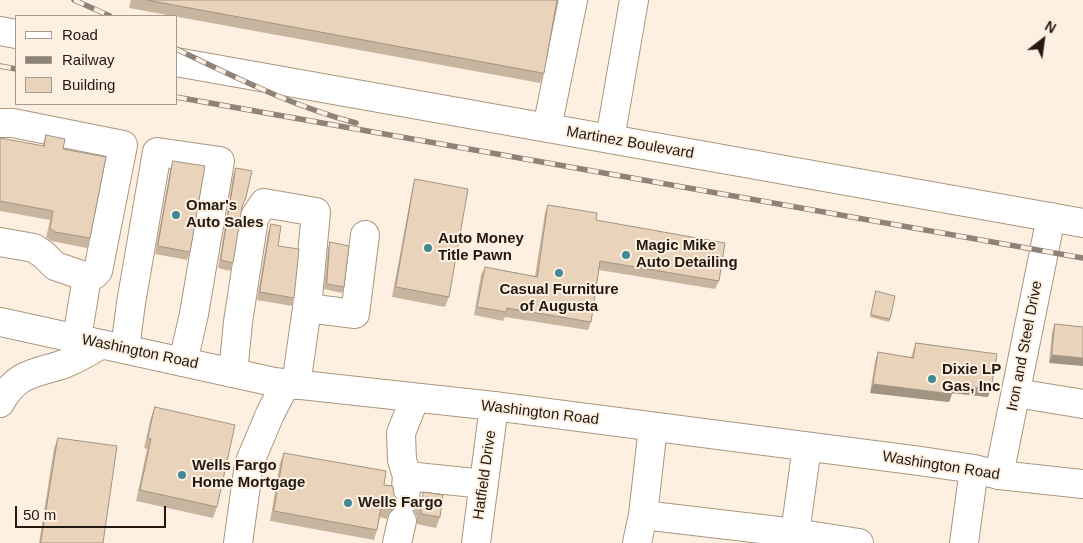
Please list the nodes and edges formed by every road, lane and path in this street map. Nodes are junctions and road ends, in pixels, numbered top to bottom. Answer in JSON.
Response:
{"nodes":[{"id":1,"x":573,"y":0,"type":"edge"},
{"id":2,"x":634,"y":0,"type":"edge"},
{"id":3,"x":0,"y":31,"type":"edge"},
{"id":4,"x":15,"y":34,"type":"edge"},
{"id":5,"x":178,"y":62,"type":"edge"},
{"id":6,"x":0,"y":123,"type":"edge"},
{"id":7,"x":547,"y":128,"type":"junction"},
{"id":8,"x":610,"y":139,"type":"junction"},
{"id":9,"x":1051,"y":217,"type":"junction"},
{"id":10,"x":1083,"y":223,"type":"edge"},
{"id":11,"x":365,"y":235,"type":"dead end"},
{"id":12,"x":0,"y":242,"type":"edge"},
{"id":13,"x":87,"y":277,"type":"junction"},
{"id":14,"x":307,"y":308,"type":"junction"},
{"id":15,"x":0,"y":322,"type":"edge"},
{"id":16,"x":101,"y":344,"type":"junction"},
{"id":17,"x":183,"y":362,"type":"junction"},
{"id":18,"x":233,"y":373,"type":"junction"},
{"id":19,"x":291,"y":384,"type":"junction"},
{"id":20,"x":1016,"y":393,"type":"junction"},
{"id":21,"x":415,"y":398,"type":"junction"},
{"id":22,"x":0,"y":403,"type":"edge"},
{"id":23,"x":1083,"y":404,"type":"edge"},
{"id":24,"x":494,"y":406,"type":"junction"},
{"id":25,"x":653,"y":427,"type":"junction"},
{"id":26,"x":807,"y":447,"type":"junction"},
{"id":27,"x":986,"y":472,"type":"junction"},
{"id":28,"x":484,"y":484,"type":"junction"},
{"id":29,"x":1083,"y":484,"type":"edge"},
{"id":30,"x":402,"y":510,"type":"edge"},
{"id":31,"x":643,"y":515,"type":"junction"},
{"id":32,"x":794,"y":538,"type":"edge"},
{"id":33,"x":238,"y":543,"type":"edge"},
{"id":34,"x":476,"y":543,"type":"edge"},
{"id":35,"x":637,"y":543,"type":"edge"},
{"id":36,"x":854,"y":543,"type":"edge"},
{"id":37,"x":964,"y":543,"type":"edge"}],
"edges":[{"from":1,"to":7,"type":"street"},
{"from":2,"to":8,"type":"street"},
{"from":3,"to":4,"type":"street"},
{"from":5,"to":7,"type":"street","name":"Martinez Boulevard"},
{"from":6,"to":13,"type":"street"},
{"from":7,"to":8,"type":"street","name":"Martinez Boulevard"},
{"from":8,"to":9,"type":"street","name":"Martinez Boulevard"},
{"from":9,"to":10,"type":"street","name":"Martinez Boulevard"},
{"from":9,"to":20,"type":"street","name":"Iron and Steel Drive"},
{"from":11,"to":14,"type":"street"},
{"from":12,"to":13,"type":"street"},
{"from":13,"to":16,"type":"street"},
{"from":14,"to":18,"type":"street"},
{"from":14,"to":19,"type":"street"},
{"from":15,"to":16,"type":"street","name":"Washington Road"},
{"from":16,"to":17,"type":"street","name":"Washington Road"},
{"from":16,"to":17,"type":"street"},
{"from":16,"to":22,"type":"street"},
{"from":17,"to":18,"type":"street","name":"Washington Road"},
{"from":18,"to":19,"type":"street","name":"Washington Road"},
{"from":19,"to":21,"type":"street","name":"Washington Road"},
{"from":19,"to":33,"type":"street"},
{"from":20,"to":23,"type":"street"},
{"from":20,"to":27,"type":"street","name":"Iron and Steel Drive"},
{"from":21,"to":24,"type":"street","name":"Washington Road"},
{"from":21,"to":30,"type":"street"},
{"from":24,"to":25,"type":"street","name":"Washington Road"},
{"from":24,"to":28,"type":"street","name":"Hatfield Drive"},
{"from":25,"to":26,"type":"street","name":"Washington Road"},
{"from":25,"to":31,"type":"street"},
{"from":26,"to":27,"type":"street","name":"Washington Road"},
{"from":26,"to":32,"type":"street"},
{"from":27,"to":29,"type":"street","name":"Washington Road"},
{"from":27,"to":37,"type":"street","name":"Iron and Steel Drive"},
{"from":28,"to":30,"type":"street"},
{"from":28,"to":34,"type":"street","name":"Hatfield Drive"},
{"from":31,"to":32,"type":"street"},
{"from":31,"to":35,"type":"street"},
{"from":32,"to":36,"type":"street"}]}
